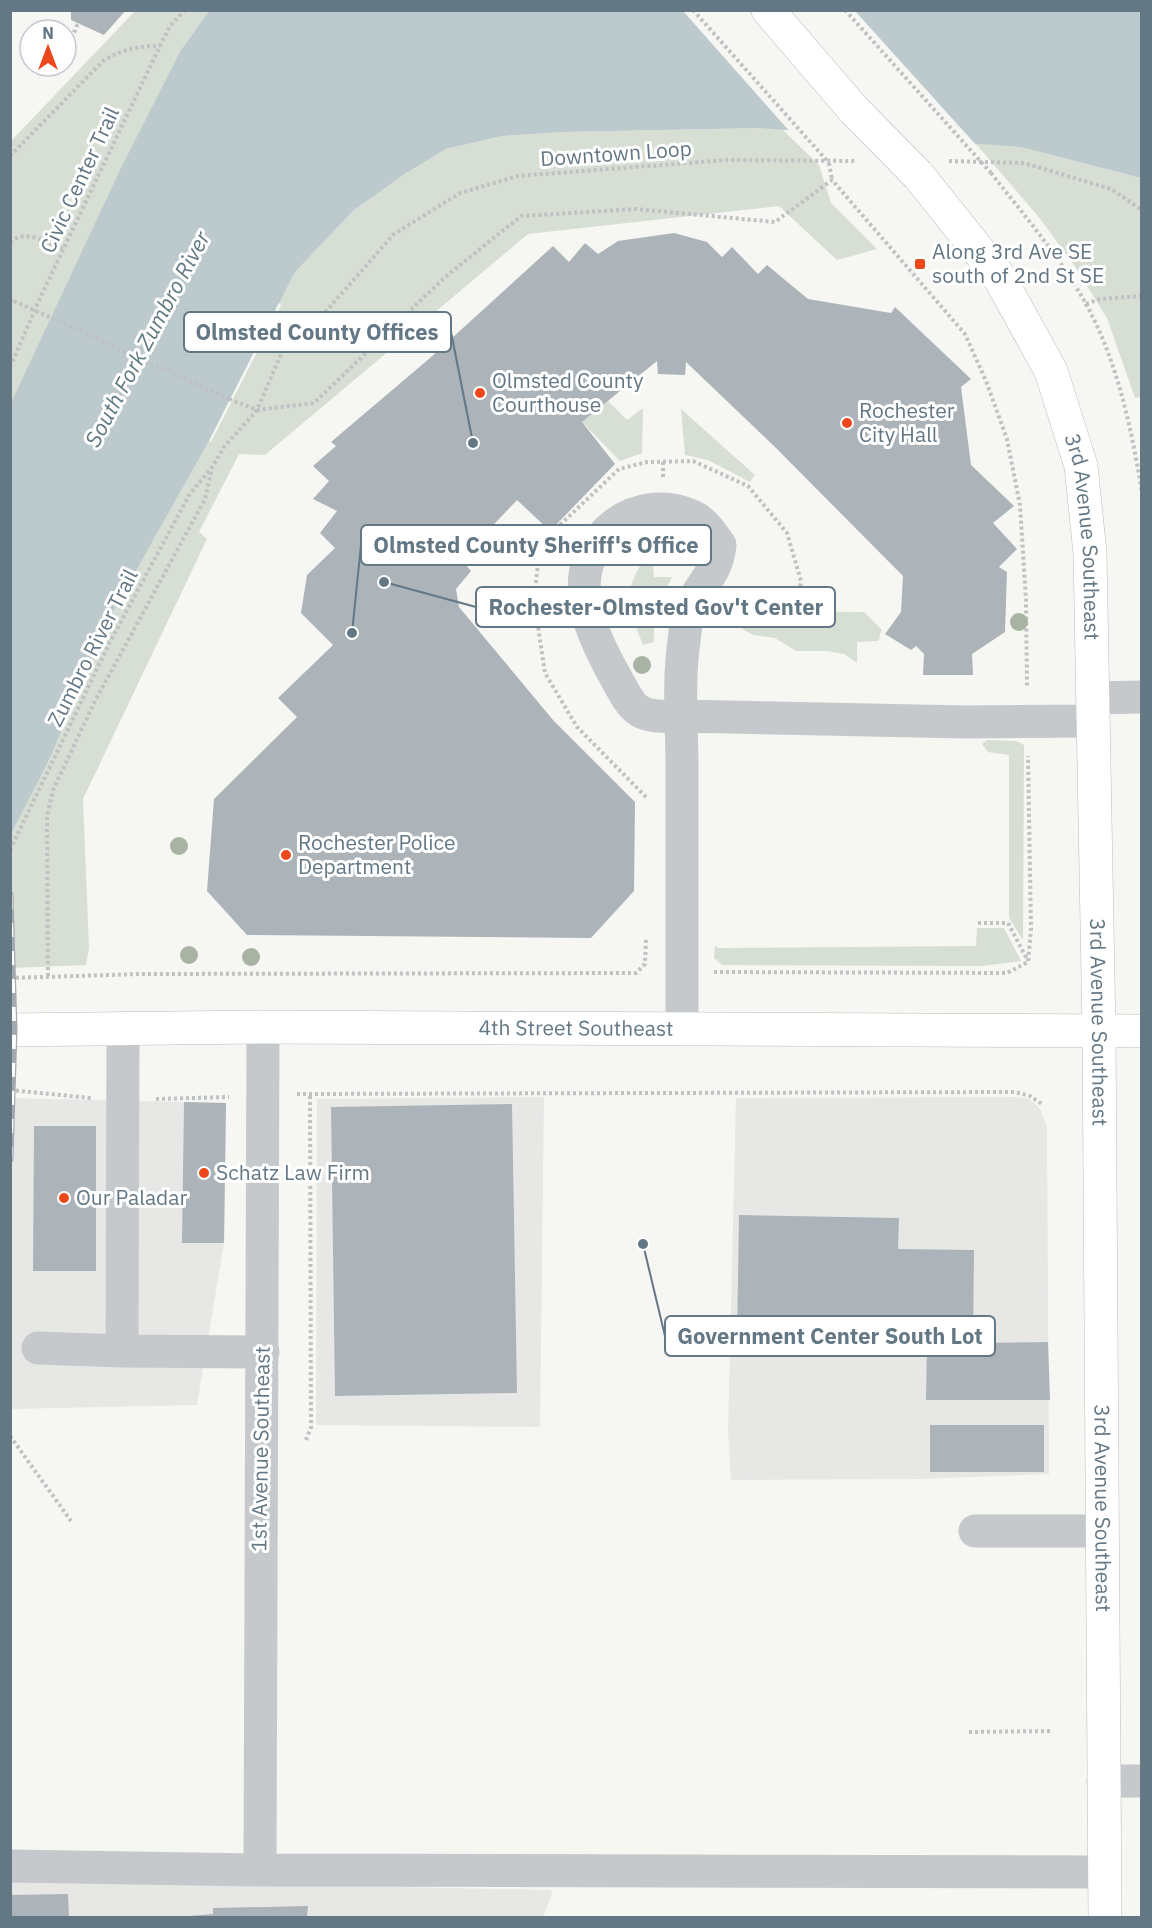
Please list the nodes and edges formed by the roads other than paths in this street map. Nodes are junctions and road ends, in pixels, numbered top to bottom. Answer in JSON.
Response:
{"nodes":[{"id":1,"x":768,"y":10,"type":"edge"},
{"id":2,"x":1142,"y":697,"type":"edge"},
{"id":3,"x":1093,"y":709,"type":"junction"},
{"id":4,"x":682,"y":716,"type":"junction"},
{"id":5,"x":123,"y":1028,"type":"junction"},
{"id":6,"x":263,"y":1028,"type":"junction"},
{"id":7,"x":682,"y":1028,"type":"junction"},
{"id":8,"x":10,"y":1030,"type":"edge"},
{"id":9,"x":1099,"y":1030,"type":"junction"},
{"id":10,"x":1142,"y":1031,"type":"edge"},
{"id":11,"x":38,"y":1348,"type":"dead end"},
{"id":12,"x":122,"y":1351,"type":"junction"},
{"id":13,"x":263,"y":1352,"type":"junction"},
{"id":14,"x":975,"y":1531,"type":"dead end"},
{"id":15,"x":1102,"y":1531,"type":"junction"},
{"id":16,"x":1103,"y":1781,"type":"junction"},
{"id":17,"x":1142,"y":1781,"type":"edge"},
{"id":18,"x":10,"y":1866,"type":"edge"},
{"id":19,"x":260,"y":1870,"type":"junction"},
{"id":20,"x":1104,"y":1872,"type":"junction"},
{"id":21,"x":1105,"y":1917,"type":"edge"}],
"edges":[{"from":1,"to":3,"type":"main road","name":"3rd Avenue Southeast","bridge":true},
{"from":2,"to":3,"type":"street"},
{"from":3,"to":4,"type":"street"},
{"from":3,"to":9,"type":"main road","name":"3rd Avenue Southeast"},
{"from":4,"to":4,"type":"street"},
{"from":4,"to":7,"type":"street"},
{"from":5,"to":6,"type":"main road","name":"4th Street Southeast"},
{"from":5,"to":8,"type":"main road","name":"4th Street Southeast"},
{"from":5,"to":12,"type":"street"},
{"from":6,"to":7,"type":"main road","name":"4th Street Southeast"},
{"from":6,"to":13,"type":"street","name":"1st Avenue Southeast"},
{"from":7,"to":9,"type":"main road","name":"4th Street Southeast"},
{"from":9,"to":10,"type":"main road","name":"4th Street Southeast"},
{"from":9,"to":15,"type":"main road","name":"3rd Avenue Southeast"},
{"from":11,"to":12,"type":"street"},
{"from":12,"to":13,"type":"street"},
{"from":13,"to":19,"type":"street","name":"1st Avenue Southeast"},
{"from":14,"to":15,"type":"street"},
{"from":15,"to":16,"type":"main road","name":"3rd Avenue Southeast"},
{"from":16,"to":17,"type":"street"},
{"from":16,"to":20,"type":"main road","name":"3rd Avenue Southeast"},
{"from":18,"to":19,"type":"street"},
{"from":19,"to":20,"type":"street"},
{"from":20,"to":21,"type":"main road","name":"3rd Avenue Southeast"}]}
